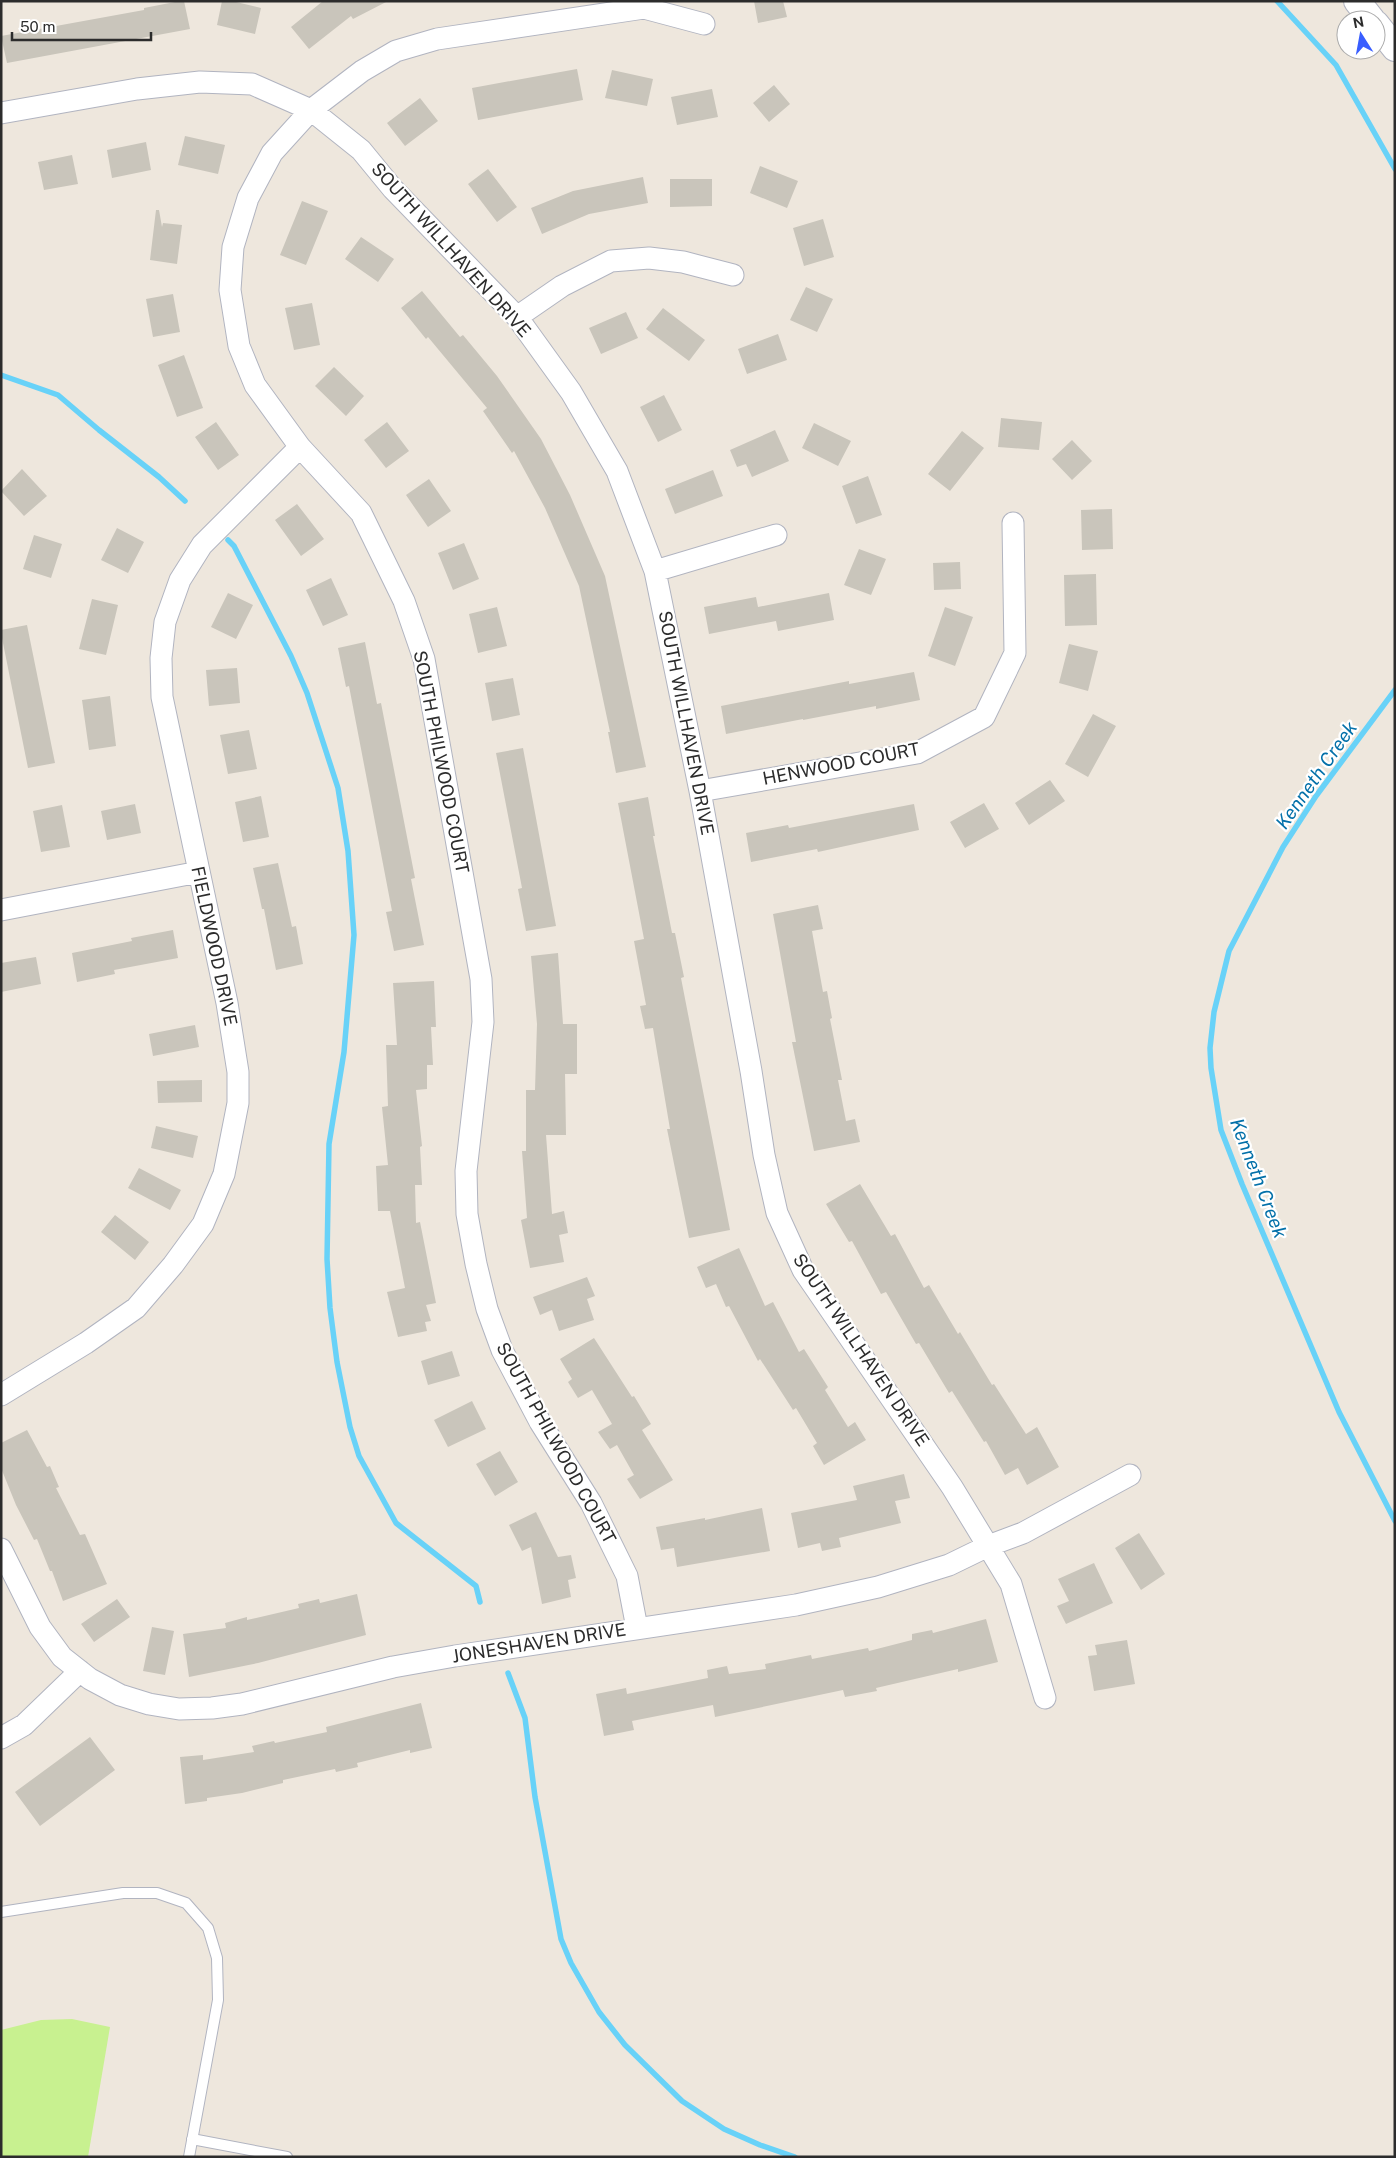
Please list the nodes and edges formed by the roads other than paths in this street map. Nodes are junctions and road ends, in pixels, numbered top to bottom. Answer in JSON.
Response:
{"nodes":[{"id":1,"x":704,"y":24,"type":"dead end"},
{"id":2,"x":1386,"y":37,"type":"edge"},
{"id":3,"x":1395,"y":48,"type":"edge"},
{"id":4,"x":311,"y":110,"type":"junction"},
{"id":5,"x":1,"y":112,"type":"edge"},
{"id":6,"x":734,"y":275,"type":"dead end"},
{"id":7,"x":517,"y":317,"type":"junction"},
{"id":8,"x":300,"y":447,"type":"junction"},
{"id":9,"x":1013,"y":523,"type":"dead end"},
{"id":10,"x":776,"y":535,"type":"dead end"},
{"id":11,"x":655,"y":571,"type":"junction"},
{"id":12,"x":700,"y":791,"type":"junction"},
{"id":13,"x":199,"y":872,"type":"junction"},
{"id":14,"x":2,"y":905,"type":"edge"},
{"id":15,"x":1,"y":1395,"type":"edge"},
{"id":16,"x":1130,"y":1475,"type":"dead end"},
{"id":17,"x":988,"y":1546,"type":"junction"},
{"id":18,"x":1,"y":1549,"type":"edge"},
{"id":19,"x":637,"y":1628,"type":"junction"},
{"id":20,"x":80,"y":1671,"type":"junction"},
{"id":21,"x":1045,"y":1698,"type":"dead end"},
{"id":22,"x":1,"y":1738,"type":"edge"},
{"id":23,"x":1,"y":1912,"type":"edge"},
{"id":24,"x":192,"y":2139,"type":"junction"},
{"id":25,"x":189,"y":2157,"type":"edge"},
{"id":26,"x":287,"y":2157,"type":"edge"}],
"edges":[{"from":1,"to":4,"type":"street","name":"SOUTH PHILWOOD COURT"},
{"from":2,"to":3,"type":"street"},
{"from":4,"to":5,"type":"street","name":"SOUTH WILLHAVEN DRIVE"},
{"from":4,"to":7,"type":"street","name":"SOUTH WILLHAVEN DRIVE"},
{"from":4,"to":8,"type":"street","name":"SOUTH PHILWOOD COURT"},
{"from":6,"to":7,"type":"street"},
{"from":7,"to":11,"type":"street","name":"SOUTH WILLHAVEN DRIVE"},
{"from":8,"to":13,"type":"street","name":"FIELDWOOD DRIVE"},
{"from":8,"to":19,"type":"street","name":"SOUTH PHILWOOD COURT"},
{"from":9,"to":12,"type":"street","name":"HENWOOD COURT"},
{"from":10,"to":11,"type":"street"},
{"from":11,"to":12,"type":"street","name":"SOUTH WILLHAVEN DRIVE"},
{"from":12,"to":17,"type":"street","name":"SOUTH WILLHAVEN DRIVE"},
{"from":13,"to":14,"type":"street"},
{"from":13,"to":15,"type":"street","name":"FIELDWOOD DRIVE"},
{"from":16,"to":17,"type":"street","name":"JONESHAVEN DRIVE"},
{"from":17,"to":19,"type":"street","name":"JONESHAVEN DRIVE"},
{"from":17,"to":21,"type":"street","name":"SOUTH WILLHAVEN DRIVE"},
{"from":18,"to":20,"type":"street","name":"JONESHAVEN DRIVE"},
{"from":19,"to":20,"type":"street","name":"JONESHAVEN DRIVE"},
{"from":20,"to":22,"type":"street"},
{"from":23,"to":24,"type":"lane"},
{"from":24,"to":25,"type":"lane"},
{"from":24,"to":26,"type":"lane"}]}
